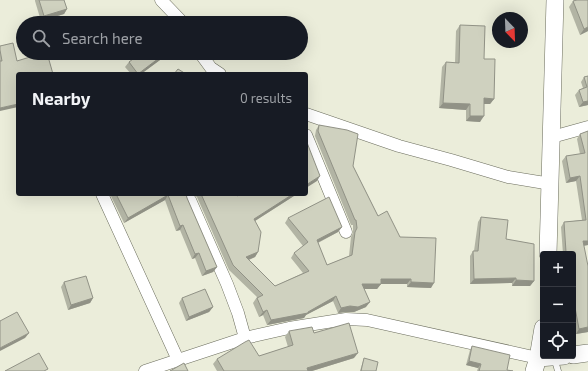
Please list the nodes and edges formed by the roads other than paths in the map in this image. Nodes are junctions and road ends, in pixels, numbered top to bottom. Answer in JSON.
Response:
{"nodes":[{"id":1,"x":161,"y":0,"type":"edge"},
{"id":2,"x":555,"y":0,"type":"edge"},
{"id":3,"x":176,"y":16,"type":"edge"},
{"id":4,"x":205,"y":60,"type":"edge"},
{"id":5,"x":217,"y":72,"type":"edge"},
{"id":6,"x":308,"y":115,"type":"edge"},
{"id":7,"x":588,"y":127,"type":"edge"},
{"id":8,"x":552,"y":137,"type":"junction"},
{"id":9,"x":308,"y":140,"type":"edge"},
{"id":10,"x":551,"y":184,"type":"junction"},
{"id":11,"x":103,"y":196,"type":"edge"},
{"id":12,"x":190,"y":200,"type":"edge"},
{"id":13,"x":346,"y":232,"type":"dead end"},
{"id":14,"x":548,"y":251,"type":"edge"},
{"id":15,"x":245,"y":338,"type":"junction"},
{"id":16,"x":588,"y":353,"type":"edge"},
{"id":17,"x":576,"y":355,"type":"edge"},
{"id":18,"x":178,"y":360,"type":"junction"},
{"id":19,"x":550,"y":363,"type":"edge"},
{"id":20,"x":145,"y":371,"type":"edge"}],
"edges":[{"from":1,"to":3,"type":"street"},
{"from":2,"to":8,"type":"main road"},
{"from":4,"to":5,"type":"street"},
{"from":6,"to":10,"type":"street"},
{"from":7,"to":8,"type":"street"},
{"from":8,"to":10,"type":"main road"},
{"from":9,"to":13,"type":"street"},
{"from":10,"to":14,"type":"main road"},
{"from":11,"to":18,"type":"street"},
{"from":12,"to":15,"type":"street"},
{"from":15,"to":18,"type":"street"},
{"from":15,"to":19,"type":"street"},
{"from":16,"to":17,"type":"main road"},
{"from":18,"to":20,"type":"street"}]}
